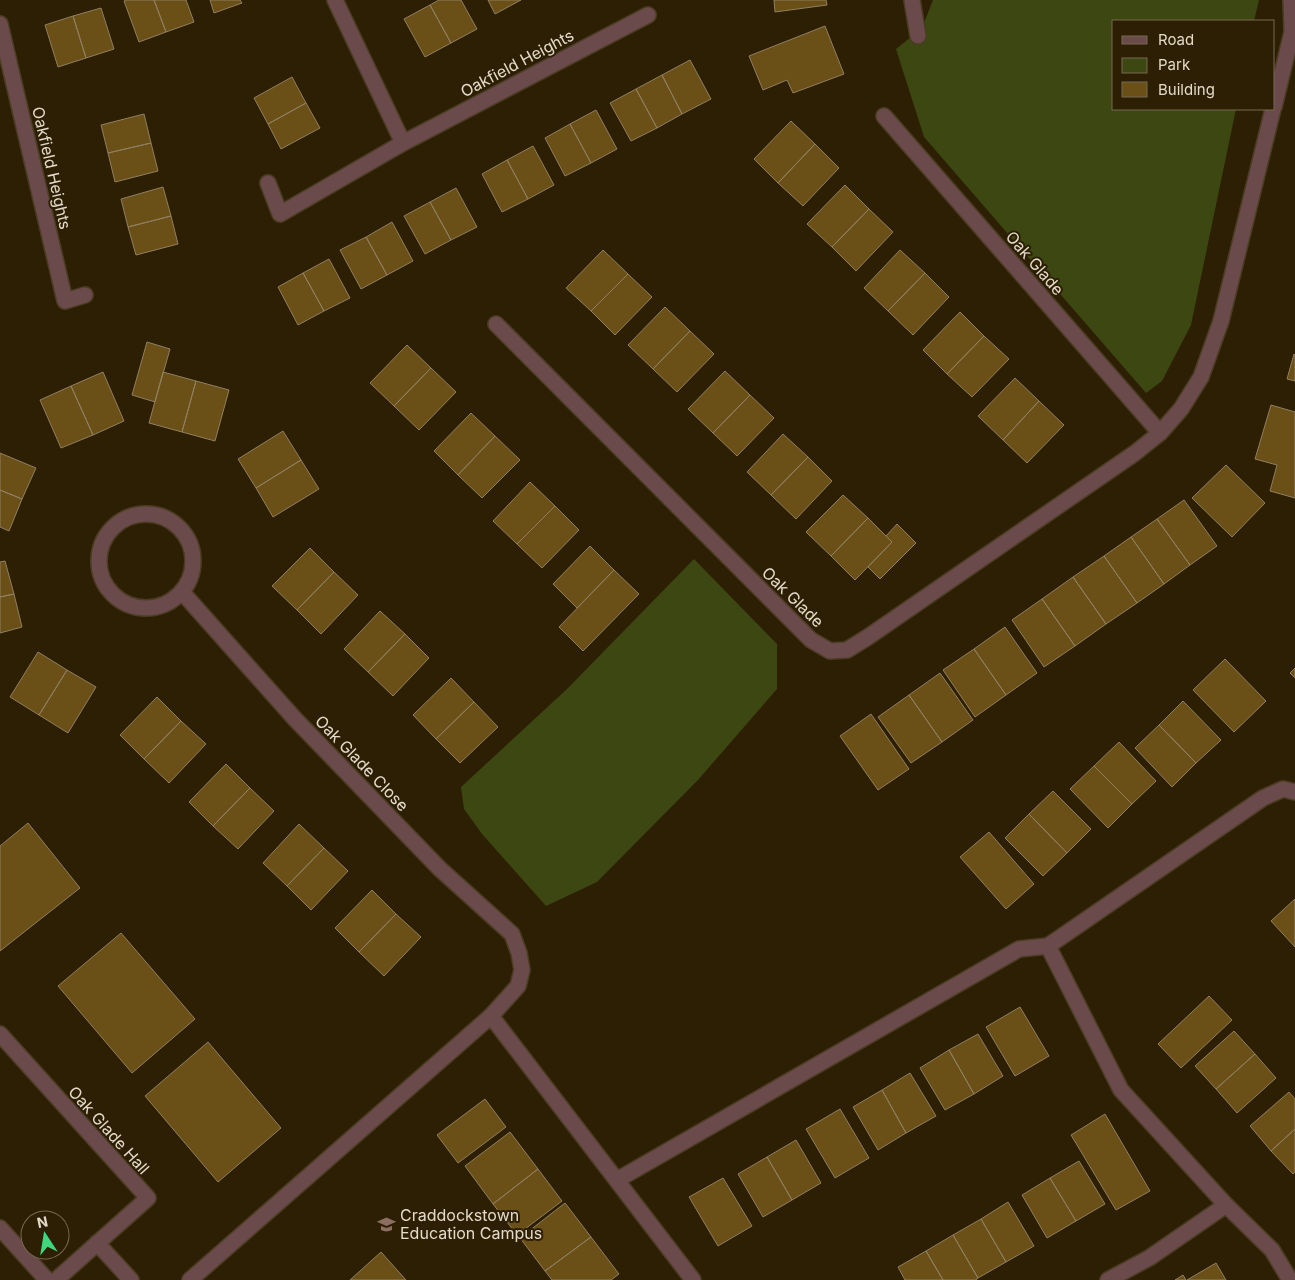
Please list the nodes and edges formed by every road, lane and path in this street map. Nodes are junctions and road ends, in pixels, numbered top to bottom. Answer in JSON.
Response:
{"nodes":[{"id":1,"x":335,"y":0,"type":"edge"},
{"id":2,"x":912,"y":0,"type":"edge"},
{"id":3,"x":1291,"y":0,"type":"edge"},
{"id":4,"x":648,"y":15,"type":"dead end"},
{"id":5,"x":0,"y":24,"type":"edge"},
{"id":6,"x":1294,"y":33,"type":"edge"},
{"id":7,"x":918,"y":36,"type":"dead end"},
{"id":8,"x":1275,"y":104,"type":"edge"},
{"id":9,"x":1274,"y":110,"type":"edge"},
{"id":10,"x":884,"y":116,"type":"dead end"},
{"id":11,"x":403,"y":143,"type":"junction"},
{"id":12,"x":268,"y":183,"type":"dead end"},
{"id":13,"x":85,"y":295,"type":"dead end"},
{"id":14,"x":496,"y":324,"type":"dead end"},
{"id":15,"x":1160,"y":432,"type":"junction"},
{"id":16,"x":182,"y":592,"type":"junction"},
{"id":17,"x":1295,"y":792,"type":"edge"},
{"id":18,"x":1048,"y":946,"type":"junction"},
{"id":19,"x":491,"y":1016,"type":"junction"},
{"id":20,"x":0,"y":1034,"type":"edge"},
{"id":21,"x":617,"y":1180,"type":"junction"},
{"id":22,"x":1226,"y":1205,"type":"junction"},
{"id":23,"x":0,"y":1228,"type":"edge"},
{"id":24,"x":97,"y":1243,"type":"junction"},
{"id":25,"x":47,"y":1280,"type":"edge"},
{"id":26,"x":56,"y":1280,"type":"edge"},
{"id":27,"x":131,"y":1280,"type":"edge"},
{"id":28,"x":190,"y":1280,"type":"edge"},
{"id":29,"x":693,"y":1280,"type":"edge"},
{"id":30,"x":1108,"y":1280,"type":"edge"},
{"id":31,"x":1290,"y":1280,"type":"edge"}],
"edges":[{"from":1,"to":11,"type":"street"},
{"from":2,"to":7,"type":"street"},
{"from":3,"to":6,"type":"street","name":"Oak Glade"},
{"from":4,"to":11,"type":"street","name":"Oakfield Heights"},
{"from":5,"to":13,"type":"street","name":"Oakfield Heights"},
{"from":6,"to":8,"type":"street","name":"Oak Glade"},
{"from":9,"to":15,"type":"street","name":"Oak Glade"},
{"from":10,"to":15,"type":"street","name":"Oak Glade"},
{"from":11,"to":12,"type":"street","name":"Oakfield Heights"},
{"from":14,"to":15,"type":"street","name":"Oak Glade"},
{"from":16,"to":16,"type":"street"},
{"from":16,"to":19,"type":"street","name":"Oak Glade Close"},
{"from":17,"to":18,"type":"street"},
{"from":18,"to":21,"type":"street"},
{"from":18,"to":22,"type":"street"},
{"from":19,"to":21,"type":"street"},
{"from":19,"to":28,"type":"street"},
{"from":20,"to":24,"type":"street","name":"Oak Glade Hall"},
{"from":21,"to":29,"type":"street"},
{"from":22,"to":30,"type":"street"},
{"from":22,"to":31,"type":"street"},
{"from":23,"to":25,"type":"street"},
{"from":24,"to":26,"type":"street","name":"Oak Glade Hall"},
{"from":24,"to":27,"type":"street"}]}
